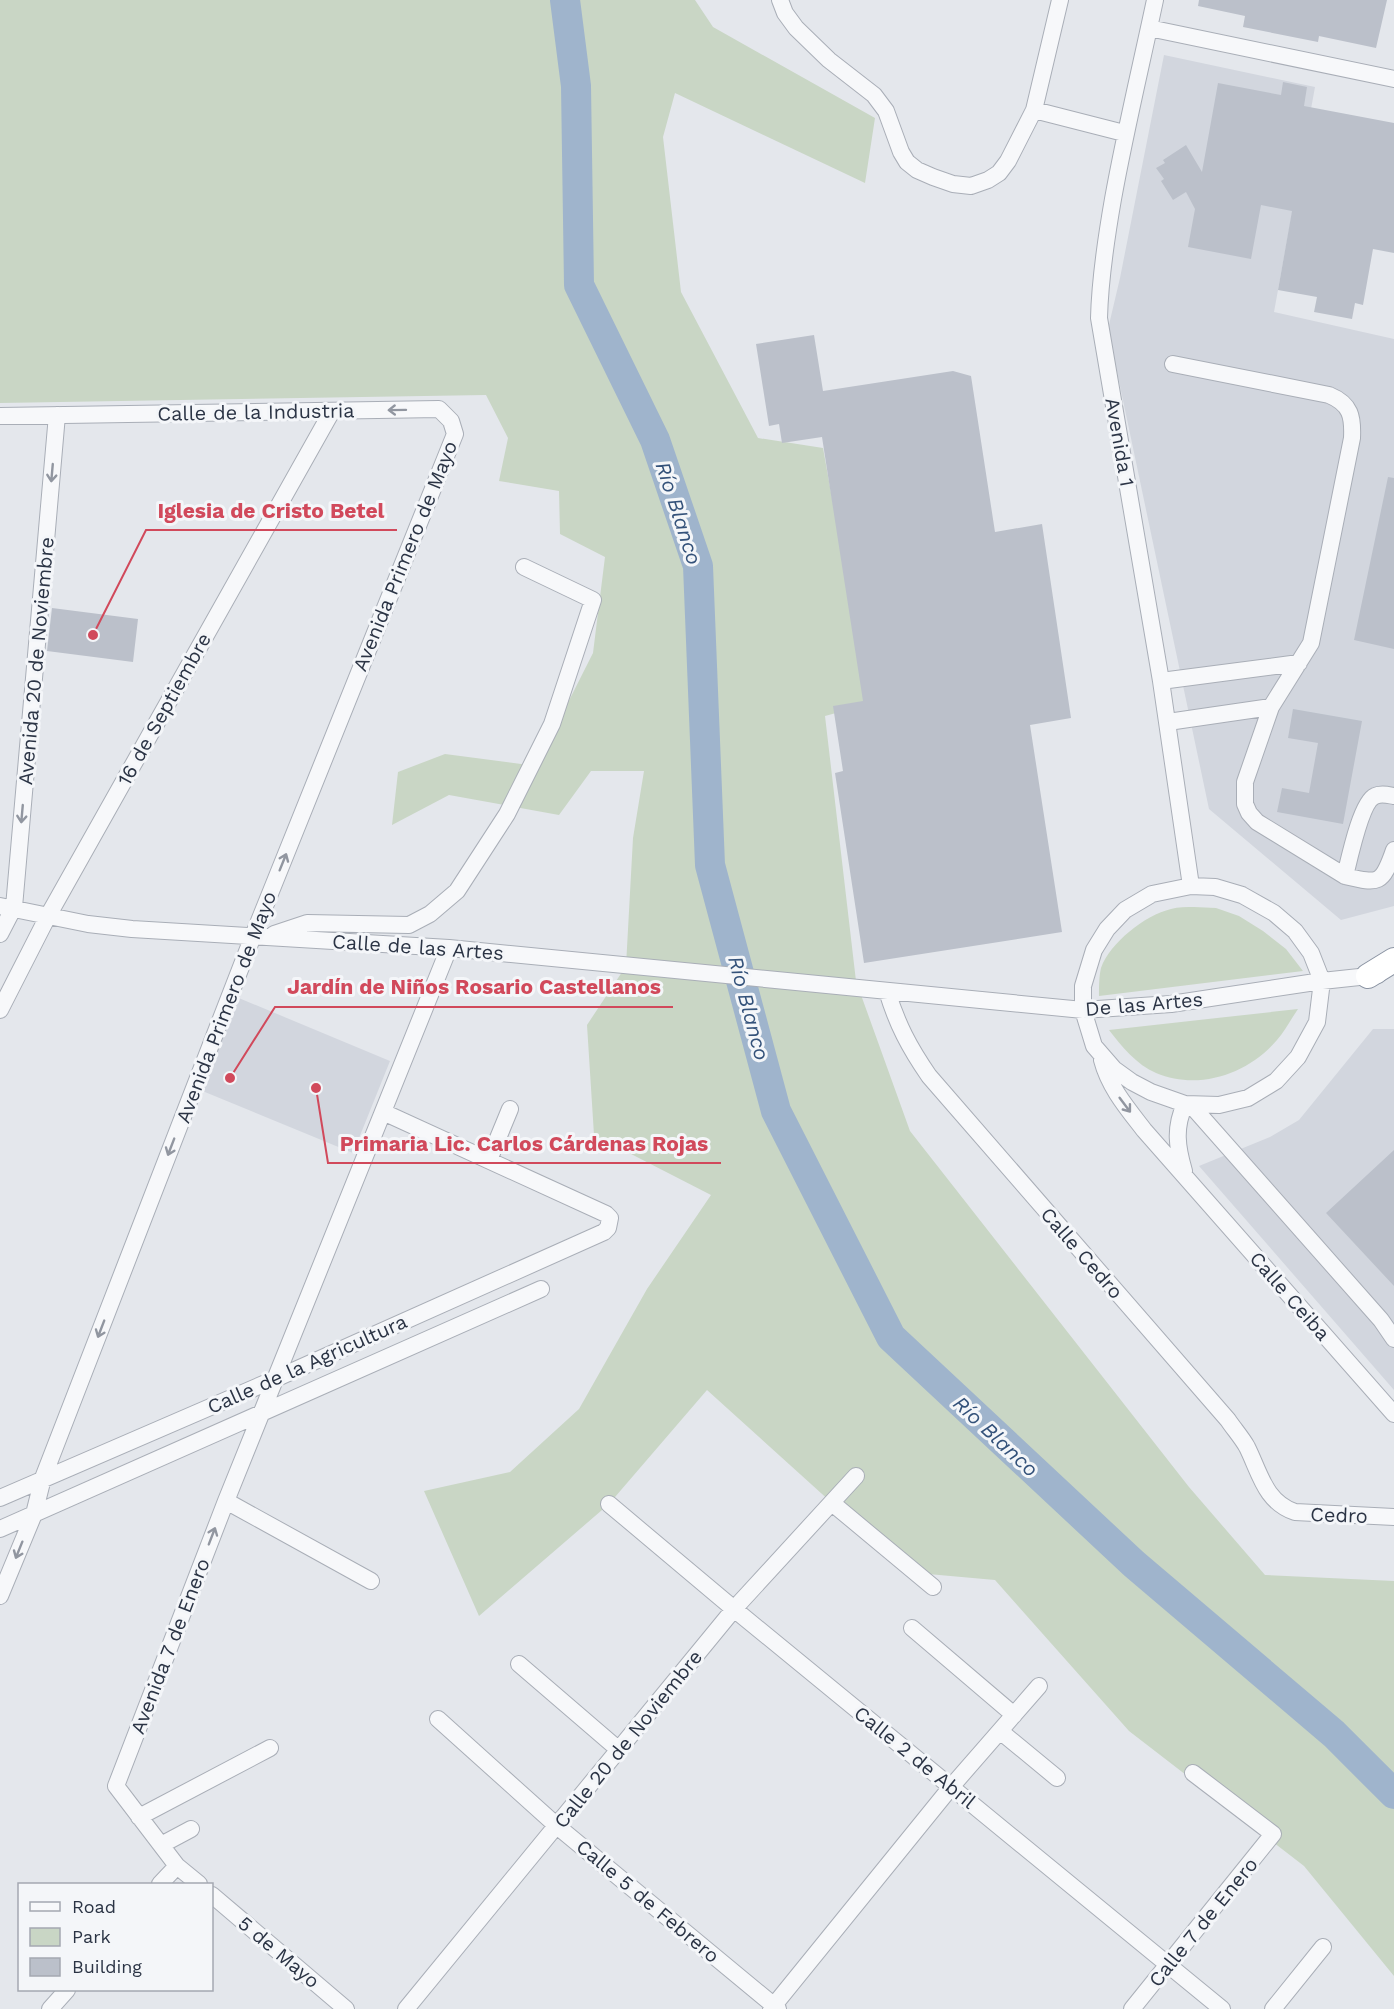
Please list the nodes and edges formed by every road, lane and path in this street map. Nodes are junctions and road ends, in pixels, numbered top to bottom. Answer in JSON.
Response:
{"nodes":[{"id":1,"x":780,"y":0,"type":"edge"},
{"id":2,"x":1060,"y":0,"type":"edge"},
{"id":3,"x":1155,"y":0,"type":"edge"},
{"id":4,"x":1149,"y":28,"type":"junction"},
{"id":5,"x":1394,"y":79,"type":"edge"},
{"id":6,"x":1034,"y":110,"type":"junction"},
{"id":7,"x":1124,"y":133,"type":"junction"},
{"id":8,"x":1173,"y":364,"type":"dead end"},
{"id":9,"x":332,"y":411,"type":"junction"},
{"id":10,"x":57,"y":415,"type":"junction"},
{"id":11,"x":0,"y":416,"type":"edge"},
{"id":12,"x":451,"y":421,"type":"joint"},
{"id":13,"x":524,"y":567,"type":"dead end"},
{"id":14,"x":1299,"y":663,"type":"junction"},
{"id":15,"x":1161,"y":681,"type":"junction"},
{"id":16,"x":1271,"y":707,"type":"junction"},
{"id":17,"x":1168,"y":722,"type":"junction"},
{"id":18,"x":1394,"y":796,"type":"edge"},
{"id":19,"x":1394,"y":850,"type":"edge"},
{"id":20,"x":1345,"y":876,"type":"junction"},
{"id":21,"x":1191,"y":886,"type":"junction"},
{"id":22,"x":7,"y":907,"type":"edge"},
{"id":23,"x":48,"y":916,"type":"junction"},
{"id":24,"x":0,"y":934,"type":"edge"},
{"id":25,"x":260,"y":936,"type":"junction"},
{"id":26,"x":449,"y":948,"type":"junction"},
{"id":27,"x":1394,"y":960,"type":"edge"},
{"id":28,"x":1394,"y":972,"type":"edge"},
{"id":29,"x":1368,"y":976,"type":"junction"},
{"id":30,"x":1394,"y":977,"type":"edge"},
{"id":31,"x":1322,"y":981,"type":"junction"},
{"id":32,"x":822,"y":985,"type":"joint"},
{"id":33,"x":887,"y":991,"type":"junction"},
{"id":34,"x":0,"y":1010,"type":"edge"},
{"id":35,"x":1083,"y":1010,"type":"junction"},
{"id":36,"x":1100,"y":1053,"type":"junction"},
{"id":37,"x":1188,"y":1104,"type":"junction"},
{"id":38,"x":510,"y":1109,"type":"dead end"},
{"id":39,"x":383,"y":1112,"type":"junction"},
{"id":40,"x":489,"y":1160,"type":"junction"},
{"id":41,"x":1186,"y":1178,"type":"junction"},
{"id":42,"x":541,"y":1289,"type":"dead end"},
{"id":43,"x":1394,"y":1339,"type":"edge"},
{"id":44,"x":268,"y":1396,"type":"junction"},
{"id":45,"x":1394,"y":1414,"type":"edge"},
{"id":46,"x":856,"y":1476,"type":"dead end"},
{"id":47,"x":38,"y":1497,"type":"junction"},
{"id":48,"x":0,"y":1498,"type":"edge"},
{"id":49,"x":226,"y":1501,"type":"junction"},
{"id":50,"x":832,"y":1503,"type":"junction"},
{"id":51,"x":609,"y":1504,"type":"dead end"},
{"id":52,"x":1285,"y":1509,"type":"joint"},
{"id":53,"x":1394,"y":1516,"type":"edge"},
{"id":54,"x":0,"y":1529,"type":"edge"},
{"id":55,"x":371,"y":1581,"type":"dead end"},
{"id":56,"x":933,"y":1587,"type":"dead end"},
{"id":57,"x":0,"y":1596,"type":"edge"},
{"id":58,"x":734,"y":1609,"type":"junction"},
{"id":59,"x":912,"y":1628,"type":"dead end"},
{"id":60,"x":519,"y":1664,"type":"dead end"},
{"id":61,"x":1039,"y":1686,"type":"dead end"},
{"id":62,"x":1014,"y":1715,"type":"junction"},
{"id":63,"x":438,"y":1719,"type":"dead end"},
{"id":64,"x":1000,"y":1731,"type":"junction"},
{"id":65,"x":270,"y":1748,"type":"dead end"},
{"id":66,"x":619,"y":1750,"type":"junction"},
{"id":67,"x":1193,"y":1773,"type":"dead end"},
{"id":68,"x":1057,"y":1778,"type":"dead end"},
{"id":69,"x":951,"y":1787,"type":"junction"},
{"id":70,"x":140,"y":1817,"type":"junction"},
{"id":71,"x":557,"y":1826,"type":"junction"},
{"id":72,"x":191,"y":1828,"type":"dead end"},
{"id":73,"x":161,"y":1845,"type":"junction"},
{"id":74,"x":177,"y":1866,"type":"junction"},
{"id":75,"x":161,"y":1883,"type":"edge"},
{"id":76,"x":198,"y":1883,"type":"edge"},
{"id":77,"x":213,"y":1896,"type":"edge"},
{"id":78,"x":1323,"y":1947,"type":"dead end"},
{"id":79,"x":1168,"y":1965,"type":"junction"},
{"id":80,"x":65,"y":1991,"type":"edge"},
{"id":81,"x":775,"y":2008,"type":"edge"},
{"id":82,"x":50,"y":2009,"type":"edge"},
{"id":83,"x":346,"y":2009,"type":"edge"},
{"id":84,"x":406,"y":2009,"type":"edge"},
{"id":85,"x":1132,"y":2009,"type":"edge"},
{"id":86,"x":1221,"y":2009,"type":"edge"},
{"id":87,"x":1274,"y":2009,"type":"edge"}],
"edges":[{"from":1,"to":6,"type":"street"},
{"from":2,"to":6,"type":"street"},
{"from":3,"to":4,"type":"street","name":"Avenida 1"},
{"from":4,"to":5,"type":"street"},
{"from":4,"to":7,"type":"street","name":"Avenida 1"},
{"from":6,"to":7,"type":"street"},
{"from":7,"to":15,"type":"street","name":"Avenida 1"},
{"from":8,"to":14,"type":"street"},
{"from":9,"to":10,"type":"street","name":"Calle de la Industria"},
{"from":12,"to":9,"type":"street","name":"Calle de la Industria","one_way":true},
{"from":9,"to":23,"type":"street","name":"16 de Septiembre"},
{"from":10,"to":11,"type":"street","name":"Calle de la Industria"},
{"from":10,"to":22,"type":"street","name":"Avenida 20 de Noviembre","one_way":true},
{"from":25,"to":12,"type":"street","name":"Avenida Primero de Mayo","one_way":true},
{"from":13,"to":25,"type":"street"},
{"from":14,"to":15,"type":"street"},
{"from":14,"to":16,"type":"street"},
{"from":15,"to":17,"type":"street","name":"Avenida 1"},
{"from":16,"to":17,"type":"street"},
{"from":16,"to":20,"type":"street"},
{"from":17,"to":21,"type":"street","name":"Avenida 1"},
{"from":18,"to":20,"type":"street"},
{"from":19,"to":20,"type":"street"},
{"from":21,"to":31,"type":"street"},
{"from":21,"to":35,"type":"street"},
{"from":22,"to":23,"type":"street","name":"Calle de las Artes"},
{"from":22,"to":24,"type":"street"},
{"from":23,"to":25,"type":"street","name":"Calle de las Artes"},
{"from":23,"to":34,"type":"street","name":"16 de Septiembre"},
{"from":25,"to":26,"type":"street","name":"Calle de las Artes"},
{"from":25,"to":47,"type":"street","name":"Avenida Primero de Mayo","one_way":true},
{"from":26,"to":32,"type":"street","name":"Calle de las Artes"},
{"from":26,"to":39,"type":"street","name":"Avenida 7 de Enero"},
{"from":27,"to":29,"type":"highway"},
{"from":28,"to":29,"type":"street","name":"De las Artes"},
{"from":29,"to":30,"type":"highway"},
{"from":29,"to":31,"type":"street","name":"De las Artes"},
{"from":31,"to":35,"type":"street","name":"De las Artes"},
{"from":31,"to":37,"type":"street"},
{"from":32,"to":33,"type":"street","name":"De las Artes"},
{"from":33,"to":35,"type":"street","name":"De las Artes"},
{"from":33,"to":52,"type":"street","name":"Calle Cedro"},
{"from":35,"to":36,"type":"street"},
{"from":36,"to":37,"type":"street"},
{"from":36,"to":41,"type":"street","name":"Calle Ceiba","one_way":true},
{"from":37,"to":41,"type":"street","name":"Calle Ceiba"},
{"from":37,"to":43,"type":"street"},
{"from":38,"to":40,"type":"street"},
{"from":39,"to":40,"type":"street"},
{"from":39,"to":44,"type":"street","name":"Avenida 7 de Enero"},
{"from":40,"to":44,"type":"street","name":"Calle de la Agricultura"},
{"from":41,"to":45,"type":"street","name":"Calle Ceiba"},
{"from":42,"to":44,"type":"street","name":"Calle de la Agricultura"},
{"from":44,"to":47,"type":"street","name":"Calle de la Agricultura"},
{"from":44,"to":47,"type":"street","name":"Calle de la Agricultura"},
{"from":44,"to":49,"type":"street","name":"Avenida 7 de Enero"},
{"from":46,"to":50,"type":"street","name":"Calle 20 de Noviembre"},
{"from":47,"to":48,"type":"street","name":"Calle de la Agricultura"},
{"from":47,"to":54,"type":"street","name":"Calle de la Agricultura"},
{"from":47,"to":57,"type":"street","name":"Avenida Primero de Mayo","one_way":true},
{"from":49,"to":55,"type":"street"},
{"from":70,"to":49,"type":"street","name":"Avenida 7 de Enero","one_way":true},
{"from":50,"to":56,"type":"street"},
{"from":50,"to":58,"type":"street","name":"Calle 20 de Noviembre"},
{"from":51,"to":58,"type":"street","name":"Calle 2 de Abril"},
{"from":52,"to":53,"type":"street","name":"Cedro"},
{"from":58,"to":66,"type":"street","name":"Calle 20 de Noviembre"},
{"from":58,"to":69,"type":"street","name":"Calle 2 de Abril"},
{"from":59,"to":62,"type":"street"},
{"from":60,"to":66,"type":"street"},
{"from":61,"to":62,"type":"street"},
{"from":62,"to":64,"type":"street"},
{"from":63,"to":71,"type":"street","name":"Calle 5 de Febrero"},
{"from":64,"to":68,"type":"street"},
{"from":64,"to":69,"type":"street"},
{"from":65,"to":70,"type":"street"},
{"from":66,"to":71,"type":"street","name":"Calle 20 de Noviembre"},
{"from":67,"to":79,"type":"street","name":"Calle 7 de Enero"},
{"from":69,"to":79,"type":"street","name":"Calle 2 de Abril"},
{"from":69,"to":81,"type":"street"},
{"from":70,"to":73,"type":"street","name":"Avenida 7 de Enero"},
{"from":71,"to":81,"type":"street","name":"Calle 5 de Febrero"},
{"from":71,"to":84,"type":"street","name":"Calle 20 de Noviembre"},
{"from":72,"to":73,"type":"street"},
{"from":73,"to":74,"type":"street","name":"Avenida 7 de Enero"},
{"from":74,"to":75,"type":"street"},
{"from":74,"to":76,"type":"street"},
{"from":77,"to":83,"type":"street","name":"5 de Mayo"},
{"from":78,"to":87,"type":"street"},
{"from":79,"to":85,"type":"street","name":"Calle 7 de Enero"},
{"from":79,"to":86,"type":"street","name":"Calle 2 de Abril"},
{"from":80,"to":82,"type":"street"}]}
